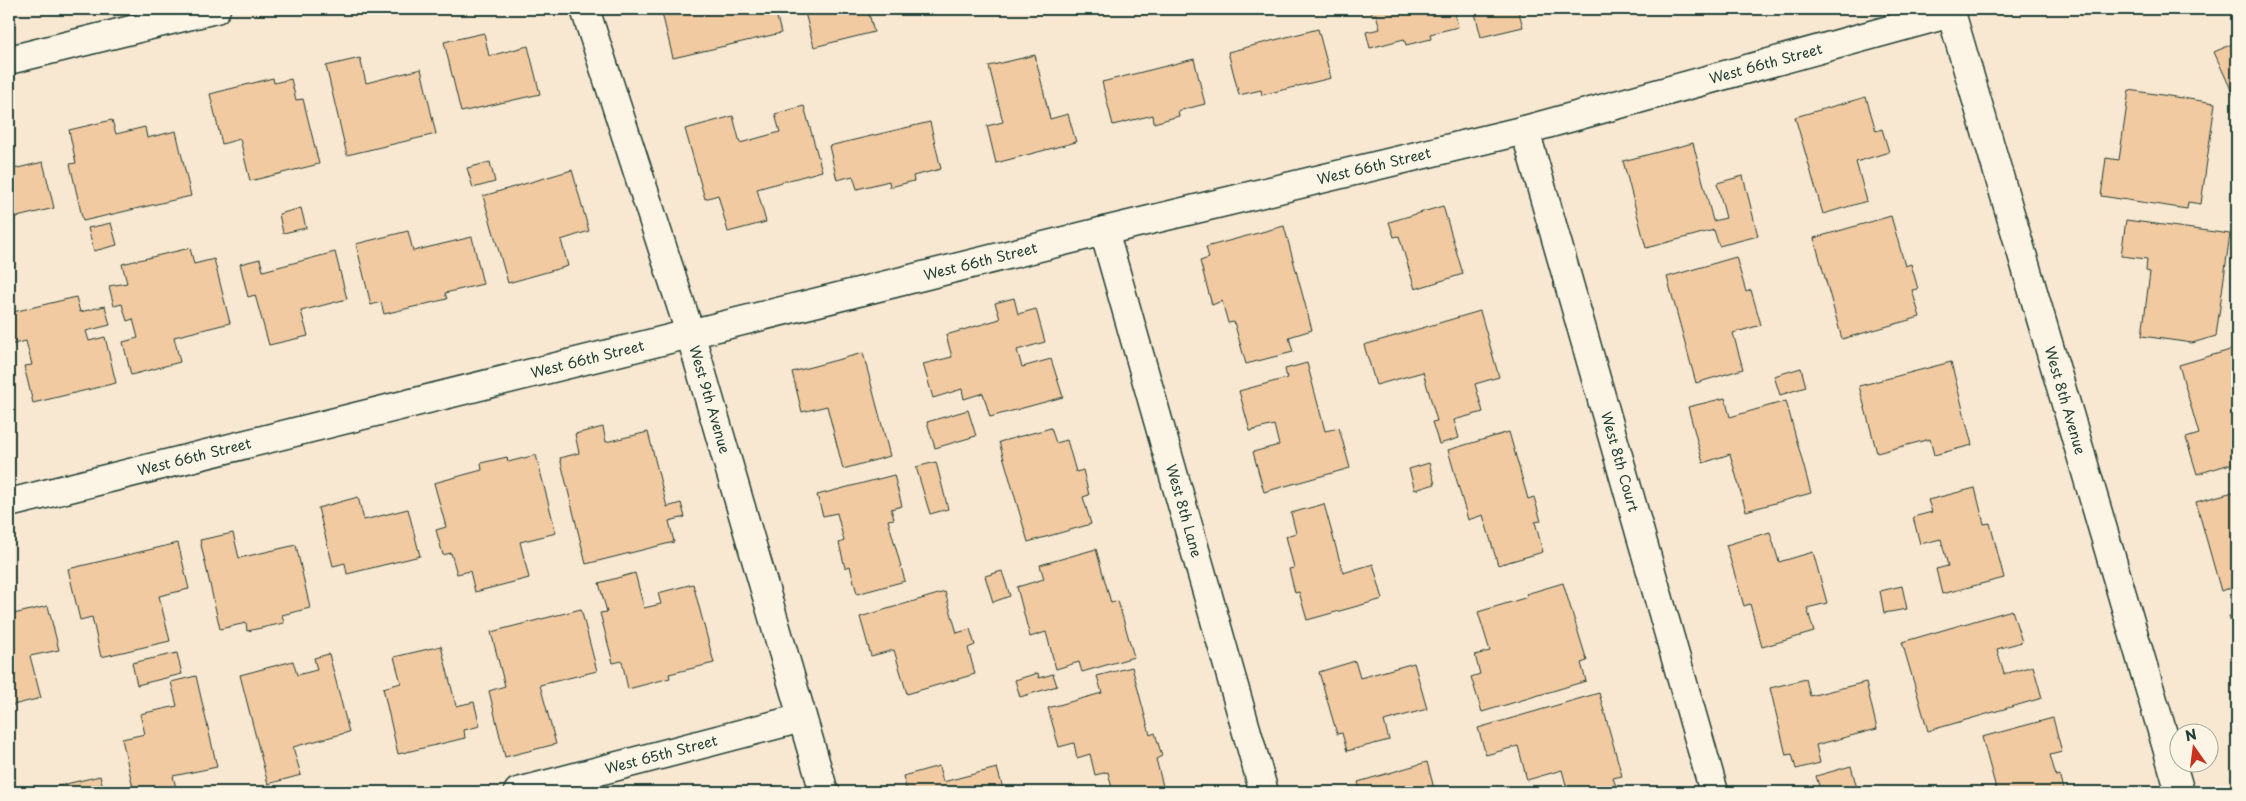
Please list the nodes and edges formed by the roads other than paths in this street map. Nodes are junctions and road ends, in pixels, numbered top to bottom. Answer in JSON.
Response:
{"nodes":[{"id":1,"x":216,"y":9,"type":"edge"},
{"id":2,"x":585,"y":9,"type":"edge"},
{"id":3,"x":1951,"y":11,"type":"edge"},
{"id":4,"x":9,"y":60,"type":"edge"},
{"id":5,"x":1525,"y":130,"type":"junction"},
{"id":6,"x":1104,"y":231,"type":"junction"},
{"id":7,"x":690,"y":333,"type":"junction"},
{"id":8,"x":9,"y":503,"type":"edge"},
{"id":9,"x":802,"y":718,"type":"junction"},
{"id":10,"x":518,"y":792,"type":"edge"},
{"id":11,"x":824,"y":792,"type":"edge"},
{"id":12,"x":1264,"y":792,"type":"edge"},
{"id":13,"x":1714,"y":792,"type":"edge"},
{"id":14,"x":2180,"y":792,"type":"edge"}],
"edges":[{"from":1,"to":4,"type":"street"},
{"from":2,"to":7,"type":"street","name":"West 9th Avenue"},
{"from":3,"to":5,"type":"street","name":"West 66th Street"},
{"from":3,"to":14,"type":"street","name":"West 8th Avenue"},
{"from":5,"to":6,"type":"street","name":"West 66th Street"},
{"from":5,"to":13,"type":"street","name":"West 8th Court"},
{"from":6,"to":7,"type":"street","name":"West 66th Street"},
{"from":6,"to":12,"type":"street","name":"West 8th Lane"},
{"from":7,"to":8,"type":"street","name":"West 66th Street"},
{"from":7,"to":9,"type":"street","name":"West 9th Avenue"},
{"from":9,"to":10,"type":"street","name":"West 65th Street"},
{"from":9,"to":11,"type":"street","name":"West 9th Avenue"}]}
